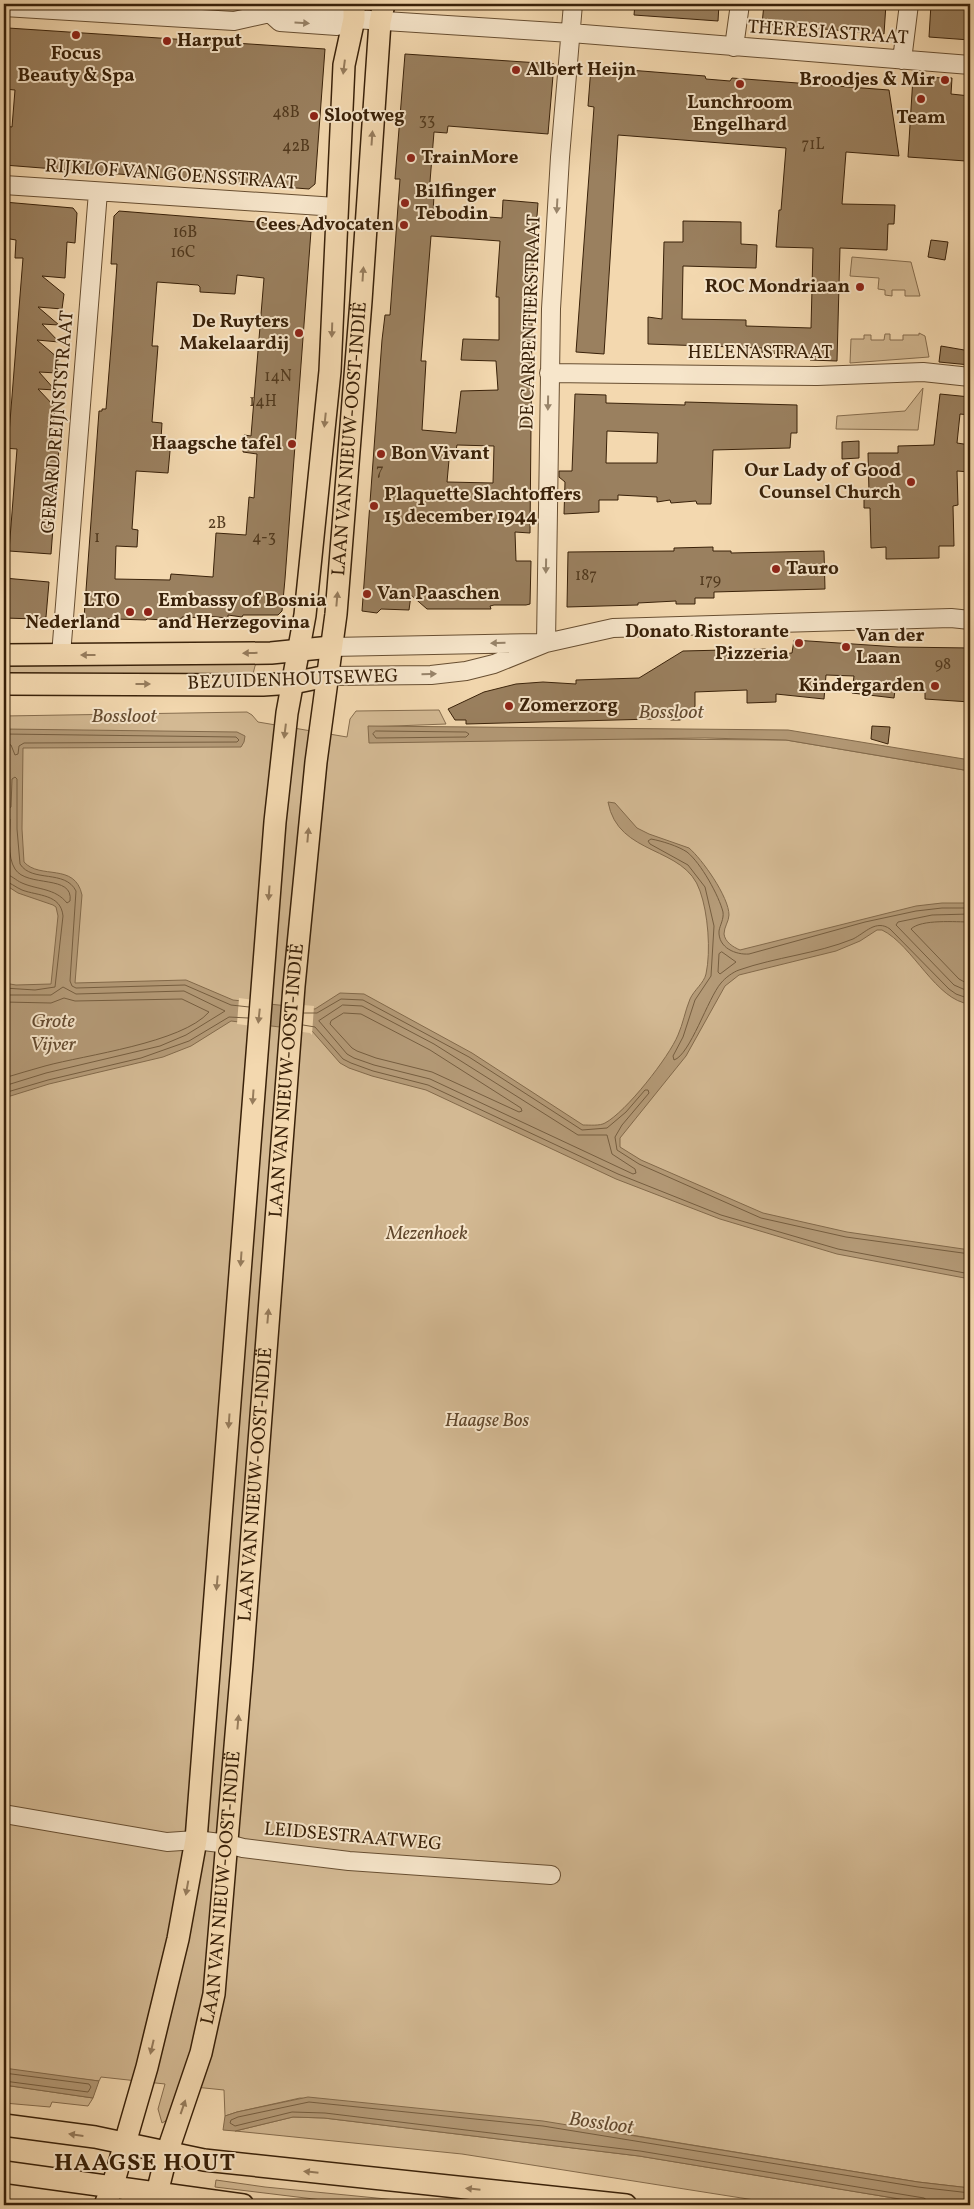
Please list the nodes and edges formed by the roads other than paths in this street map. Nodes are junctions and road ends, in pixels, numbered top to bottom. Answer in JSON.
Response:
{"nodes":[{"id":1,"x":573,"y":4,"type":"edge"},
{"id":2,"x":740,"y":4,"type":"edge"},
{"id":3,"x":909,"y":4,"type":"edge"},
{"id":4,"x":31,"y":6,"type":"edge"},
{"id":5,"x":4,"y":7,"type":"edge"},
{"id":6,"x":170,"y":10,"type":"edge"},
{"id":7,"x":354,"y":12,"type":"edge"},
{"id":8,"x":382,"y":13,"type":"edge"},
{"id":9,"x":572,"y":34,"type":"junction"},
{"id":10,"x":734,"y":48,"type":"junction"},
{"id":11,"x":902,"y":60,"type":"junction"},
{"id":12,"x":970,"y":65,"type":"edge"},
{"id":13,"x":4,"y":184,"type":"edge"},
{"id":14,"x":98,"y":192,"type":"junction"},
{"id":15,"x":336,"y":207,"type":"junction"},
{"id":16,"x":549,"y":372,"type":"junction"},
{"id":17,"x":970,"y":377,"type":"edge"},
{"id":18,"x":970,"y":614,"type":"edge"},
{"id":19,"x":951,"y":618,"type":"junction"},
{"id":20,"x":970,"y":620,"type":"edge"},
{"id":21,"x":546,"y":643,"type":"junction"},
{"id":22,"x":331,"y":647,"type":"junction"},
{"id":23,"x":299,"y":650,"type":"junction"},
{"id":24,"x":4,"y":655,"type":"edge"},
{"id":25,"x":61,"y":655,"type":"junction"},
{"id":26,"x":328,"y":676,"type":"junction"},
{"id":27,"x":292,"y":683,"type":"junction"},
{"id":28,"x":4,"y":684,"type":"edge"},
{"id":29,"x":4,"y":1814,"type":"edge"},
{"id":30,"x":196,"y":1840,"type":"junction"},
{"id":31,"x":228,"y":1844,"type":"junction"},
{"id":32,"x":551,"y":1875,"type":"dead end"},
{"id":33,"x":4,"y":2125,"type":"edge"},
{"id":34,"x":124,"y":2144,"type":"junction"},
{"id":35,"x":167,"y":2153,"type":"junction"},
{"id":36,"x":4,"y":2172,"type":"edge"},
{"id":37,"x":109,"y":2197,"type":"edge"},
{"id":38,"x":155,"y":2199,"type":"edge"},
{"id":39,"x":243,"y":2205,"type":"edge"},
{"id":40,"x":626,"y":2205,"type":"edge"}],
"edges":[{"from":1,"to":9,"type":"street","name":"DE CARPENTIERSTRAAT"},
{"from":2,"to":10,"type":"street"},
{"from":3,"to":11,"type":"street"},
{"from":4,"to":5,"type":"street","name":"THERESIASTRAAT"},
{"from":4,"to":6,"type":"street","name":"THERESIASTRAAT"},
{"from":6,"to":7,"type":"street","name":"THERESIASTRAAT"},
{"from":7,"to":8,"type":"street","name":"THERESIASTRAAT"},
{"from":7,"to":15,"type":"main road","name":"LAAN VAN NIEUW-OOST-INDIË","one_way":true},
{"from":8,"to":9,"type":"street","name":"THERESIASTRAAT"},
{"from":22,"to":8,"type":"main road","name":"LAAN VAN NIEUW-OOST-INDIË","one_way":true},
{"from":9,"to":10,"type":"street","name":"THERESIASTRAAT"},
{"from":9,"to":16,"type":"street","name":"DE CARPENTIERSTRAAT","one_way":true},
{"from":10,"to":11,"type":"street","name":"THERESIASTRAAT"},
{"from":11,"to":12,"type":"street","name":"THERESIASTRAAT"},
{"from":13,"to":14,"type":"street","name":"RIJKLOF VAN GOENSSTRAAT"},
{"from":14,"to":15,"type":"street","name":"RIJKLOF VAN GOENSSTRAAT"},
{"from":14,"to":25,"type":"street","name":"GERARD REIJNSTSTRAAT"},
{"from":15,"to":23,"type":"main road","name":"LAAN VAN NIEUW-OOST-INDIË","one_way":true},
{"from":16,"to":17,"type":"street","name":"HELENASTRAAT"},
{"from":16,"to":21,"type":"street","name":"DE CARPENTIERSTRAAT","one_way":true},
{"from":18,"to":19,"type":"street","name":"BEZUIDENHOUTSEWEG"},
{"from":19,"to":20,"type":"street","name":"BEZUIDENHOUTSEWEG"},
{"from":19,"to":21,"type":"street","name":"BEZUIDENHOUTSEWEG"},
{"from":21,"to":22,"type":"street","name":"BEZUIDENHOUTSEWEG","one_way":true},
{"from":26,"to":21,"type":"street","name":"BEZUIDENHOUTSEWEG","one_way":true},
{"from":22,"to":23,"type":"main road","name":"BEZUIDENHOUTSEWEG"},
{"from":22,"to":26,"type":"main road","name":"LAAN VAN NIEUW-OOST-INDIË"},
{"from":23,"to":25,"type":"main road","name":"BEZUIDENHOUTSEWEG","one_way":true},
{"from":23,"to":27,"type":"main road","name":"LAAN VAN NIEUW-OOST-INDIË"},
{"from":24,"to":25,"type":"main road","name":"BEZUIDENHOUTSEWEG"},
{"from":26,"to":27,"type":"main road","name":"BEZUIDENHOUTSEWEG"},
{"from":31,"to":26,"type":"main road","name":"LAAN VAN NIEUW-OOST-INDIË","one_way":true},
{"from":28,"to":27,"type":"main road","name":"BEZUIDENHOUTSEWEG","one_way":true},
{"from":27,"to":30,"type":"main road","name":"LAAN VAN NIEUW-OOST-INDIË","one_way":true},
{"from":29,"to":30,"type":"street","name":"LEIDSESTRAATWEG"},
{"from":30,"to":31,"type":"street","name":"LEIDSESTRAATWEG"},
{"from":30,"to":34,"type":"main road","name":"LAAN VAN NIEUW-OOST-INDIË","one_way":true},
{"from":31,"to":32,"type":"street","name":"LEIDSESTRAATWEG"},
{"from":35,"to":31,"type":"main road","name":"LAAN VAN NIEUW-OOST-INDIË","one_way":true},
{"from":34,"to":33,"type":"main road","one_way":true},
{"from":34,"to":35,"type":"main road"},
{"from":34,"to":37,"type":"main road","name":"LAAN VAN NIEUW-OOST-INDIË"},
{"from":35,"to":38,"type":"main road","name":"LAAN VAN NIEUW-OOST-INDIË"},
{"from":40,"to":35,"type":"main road","one_way":true},
{"from":36,"to":37,"type":"main road"},
{"from":37,"to":38,"type":"main road"},
{"from":38,"to":39,"type":"main road"}]}
